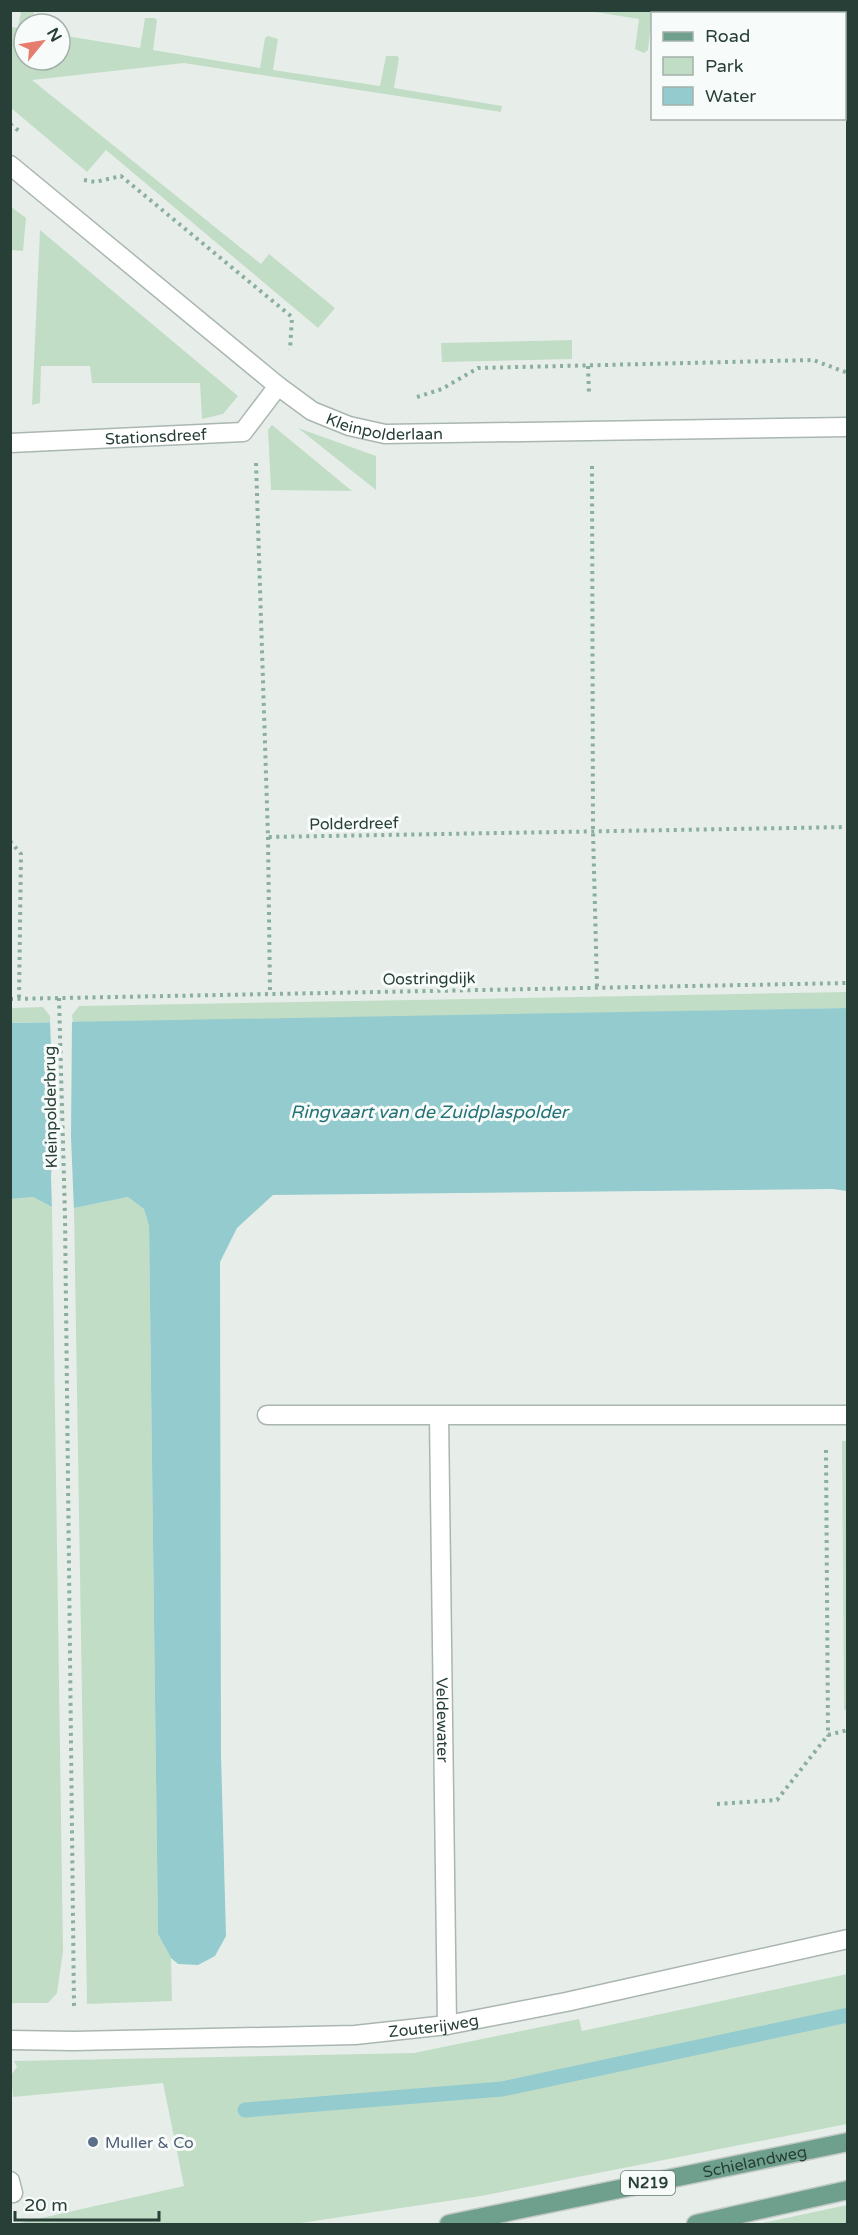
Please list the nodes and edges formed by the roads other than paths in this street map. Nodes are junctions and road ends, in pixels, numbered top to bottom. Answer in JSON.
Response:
{"nodes":[{"id":1,"x":10,"y":165,"type":"edge"},
{"id":2,"x":279,"y":386,"type":"junction"},
{"id":3,"x":848,"y":427,"type":"edge"},
{"id":4,"x":10,"y":443,"type":"edge"},
{"id":5,"x":267,"y":1415,"type":"dead end"},
{"id":6,"x":848,"y":1415,"type":"edge"},
{"id":7,"x":439,"y":1416,"type":"junction"},
{"id":8,"x":848,"y":1939,"type":"edge"},
{"id":9,"x":447,"y":2025,"type":"junction"},
{"id":10,"x":10,"y":2040,"type":"edge"},
{"id":11,"x":848,"y":2142,"type":"edge"},
{"id":12,"x":848,"y":2190,"type":"edge"},
{"id":13,"x":449,"y":2224,"type":"edge"},
{"id":14,"x":696,"y":2224,"type":"edge"}],
"edges":[{"from":1,"to":2,"type":"street","name":"Kleinpolderlaan"},
{"from":2,"to":3,"type":"street","name":"Kleinpolderlaan"},
{"from":2,"to":4,"type":"street","name":"Stationsdreef"},
{"from":5,"to":7,"type":"street"},
{"from":6,"to":7,"type":"street"},
{"from":7,"to":9,"type":"street","name":"Veldewater"},
{"from":8,"to":9,"type":"street","name":"Zouterijweg"},
{"from":9,"to":10,"type":"street","name":"Zouterijweg"},
{"from":11,"to":13,"type":"main road","name":"Schielandweg","number":"N219"},
{"from":12,"to":14,"type":"main road"}]}
